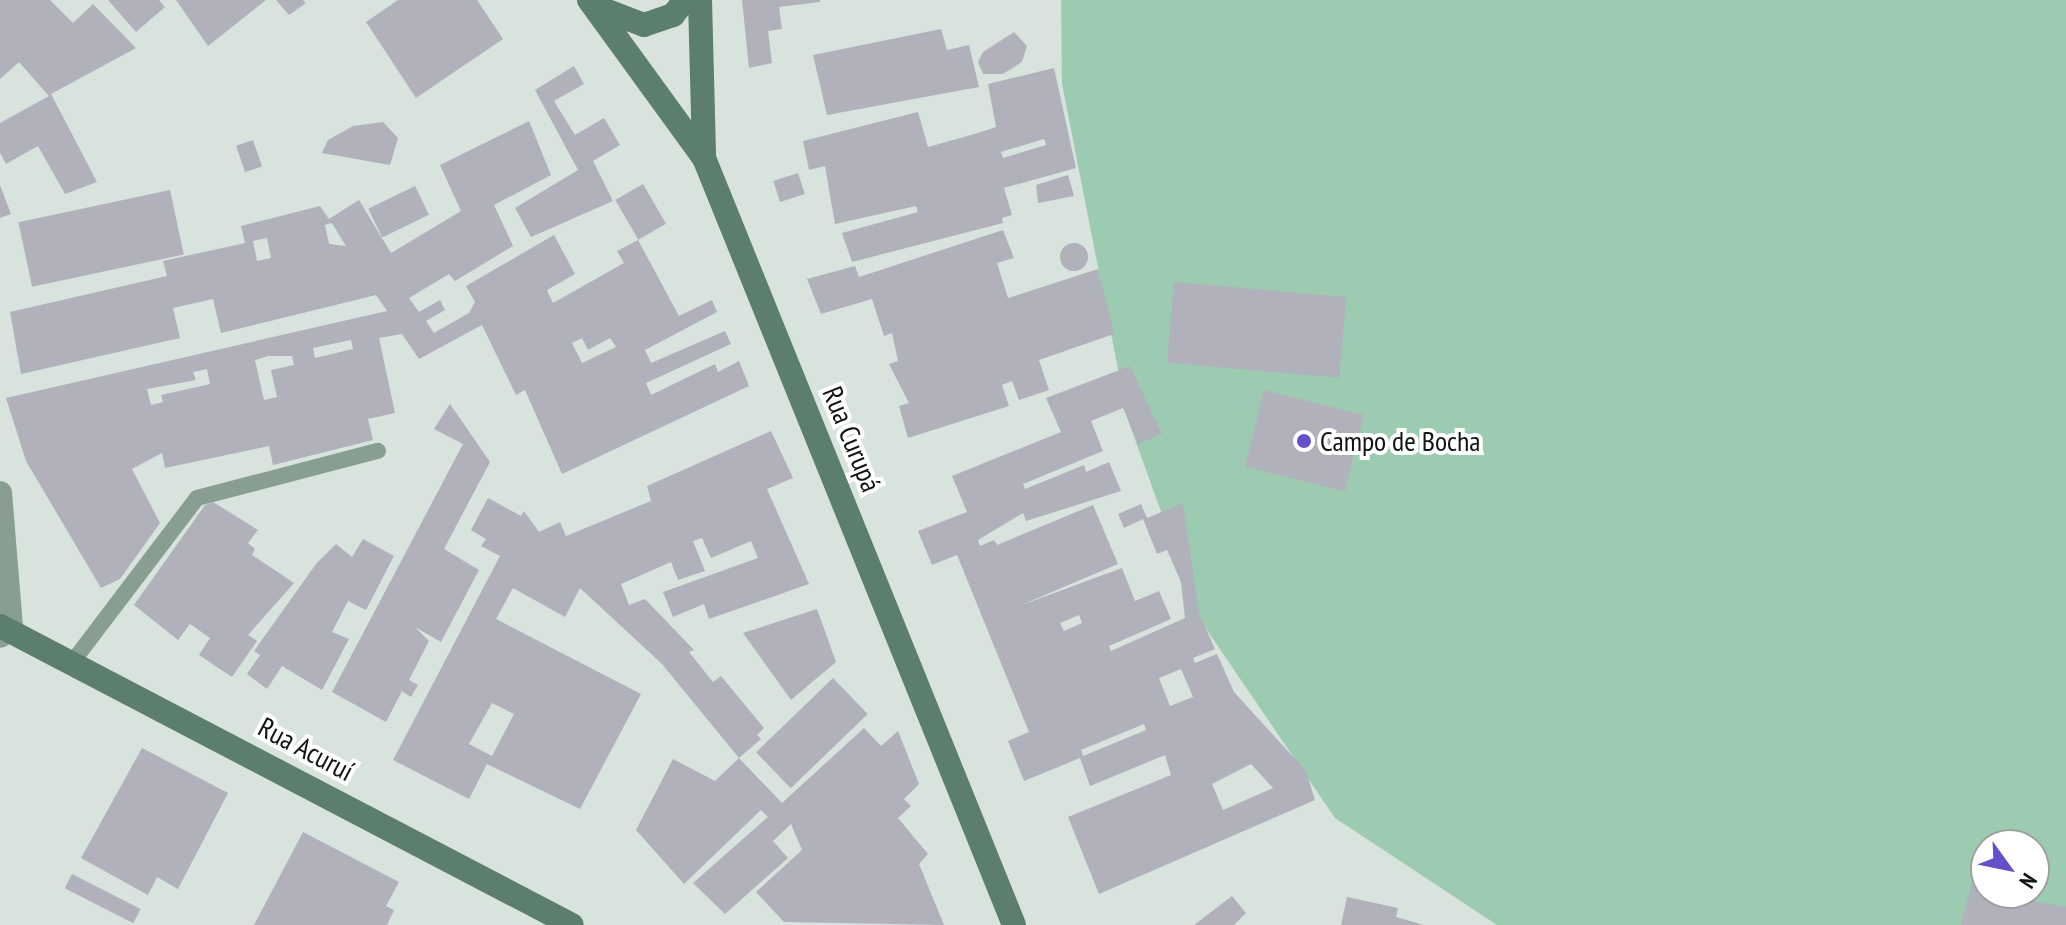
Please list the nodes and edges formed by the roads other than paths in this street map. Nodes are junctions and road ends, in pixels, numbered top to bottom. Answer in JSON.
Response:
{"nodes":[{"id":1,"x":685,"y":0,"type":"edge"},
{"id":2,"x":700,"y":0,"type":"edge"},
{"id":3,"x":590,"y":2,"type":"edge"},
{"id":4,"x":704,"y":158,"type":"junction"},
{"id":5,"x":378,"y":451,"type":"dead end"},
{"id":6,"x":0,"y":493,"type":"edge"},
{"id":7,"x":4,"y":629,"type":"edge"},
{"id":8,"x":74,"y":660,"type":"junction"},
{"id":9,"x":572,"y":925,"type":"edge"},
{"id":10,"x":1014,"y":925,"type":"edge"}],
"edges":[{"from":1,"to":3,"type":"street"},
{"from":2,"to":4,"type":"street"},
{"from":3,"to":4,"type":"street","name":"Rua Curupá"},
{"from":4,"to":10,"type":"street","name":"Rua Curupá"},
{"from":5,"to":8,"type":"lane"},
{"from":6,"to":7,"type":"street"},
{"from":7,"to":8,"type":"street","name":"Rua Acuruí"},
{"from":8,"to":9,"type":"street","name":"Rua Acuruí"}]}
